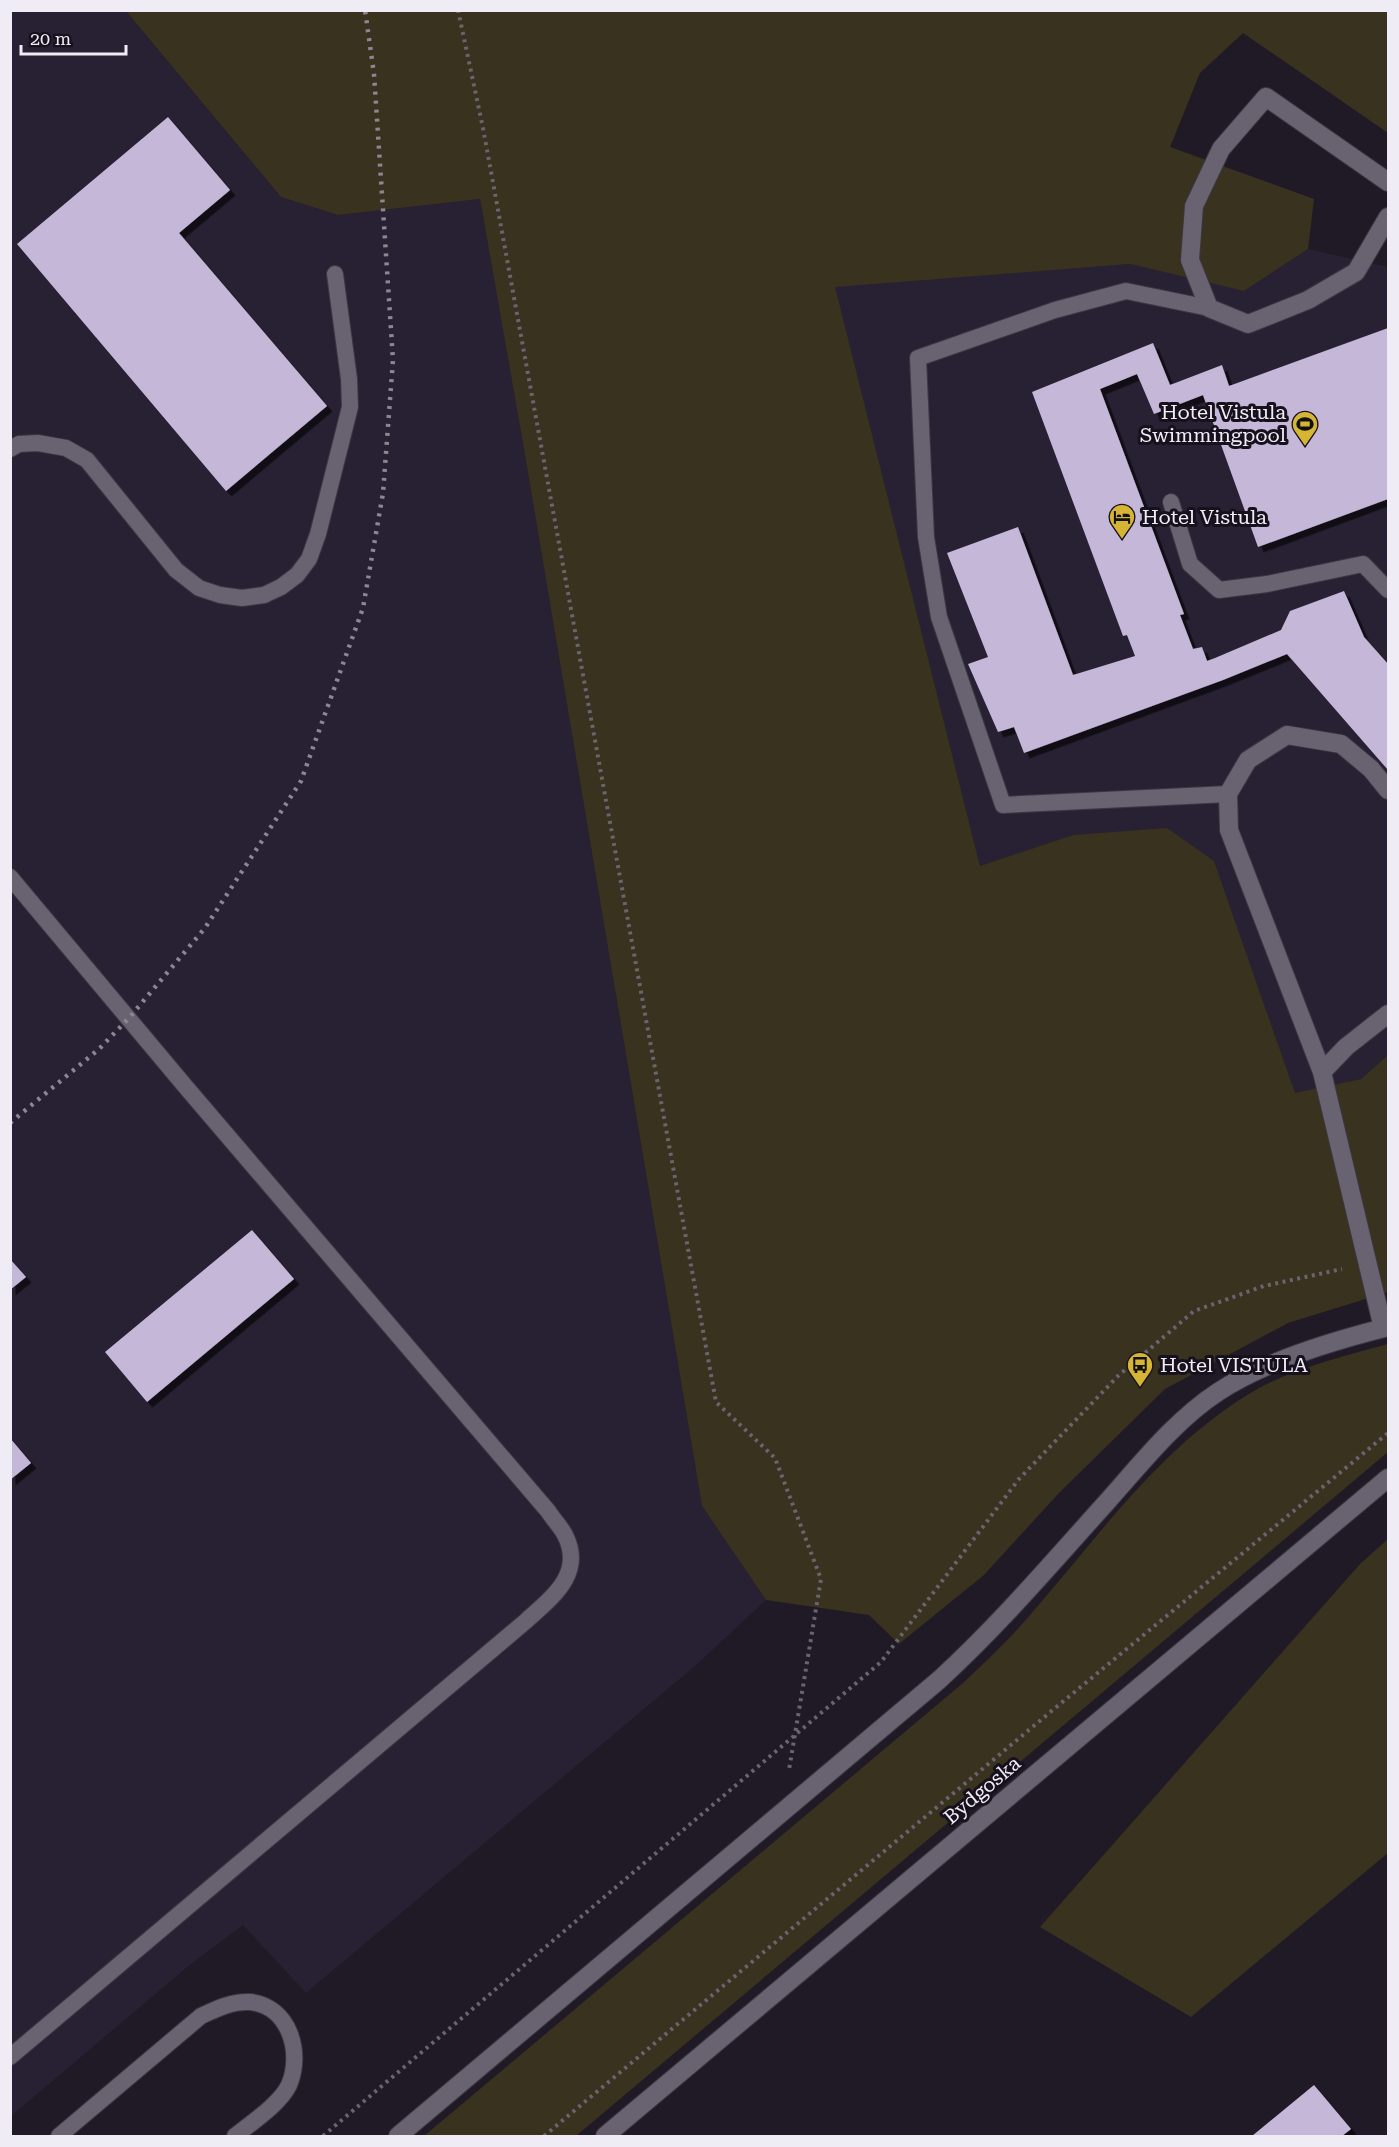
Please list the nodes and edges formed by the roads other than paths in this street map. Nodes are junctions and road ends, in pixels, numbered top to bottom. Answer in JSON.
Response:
{"nodes":[{"id":1,"x":1389,"y":182,"type":"edge"},
{"id":2,"x":1389,"y":217,"type":"edge"},
{"id":3,"x":335,"y":274,"type":"dead end"},
{"id":4,"x":1209,"y":308,"type":"junction"},
{"id":5,"x":10,"y":449,"type":"edge"},
{"id":6,"x":1171,"y":502,"type":"dead end"},
{"id":7,"x":1389,"y":590,"type":"edge"},
{"id":8,"x":1389,"y":790,"type":"edge"},
{"id":9,"x":1228,"y":794,"type":"junction"},
{"id":10,"x":10,"y":877,"type":"edge"},
{"id":11,"x":1389,"y":1014,"type":"edge"},
{"id":12,"x":1322,"y":1072,"type":"junction"},
{"id":13,"x":1386,"y":1327,"type":"edge"},
{"id":14,"x":1389,"y":1478,"type":"edge"},
{"id":15,"x":10,"y":2057,"type":"edge"},
{"id":16,"x":59,"y":2136,"type":"edge"},
{"id":17,"x":235,"y":2136,"type":"edge"},
{"id":18,"x":398,"y":2136,"type":"edge"},
{"id":19,"x":605,"y":2136,"type":"edge"}],
"edges":[{"from":1,"to":4,"type":"street"},
{"from":2,"to":4,"type":"street"},
{"from":3,"to":5,"type":"lane"},
{"from":4,"to":9,"type":"lane"},
{"from":6,"to":7,"type":"lane"},
{"from":8,"to":9,"type":"street"},
{"from":9,"to":12,"type":"street"},
{"from":10,"to":15,"type":"lane"},
{"from":11,"to":12,"type":"street"},
{"from":12,"to":13,"type":"street"},
{"from":13,"to":18,"type":"street"},
{"from":14,"to":19,"type":"street","name":"Bydgoska"},
{"from":16,"to":17,"type":"lane"}]}
